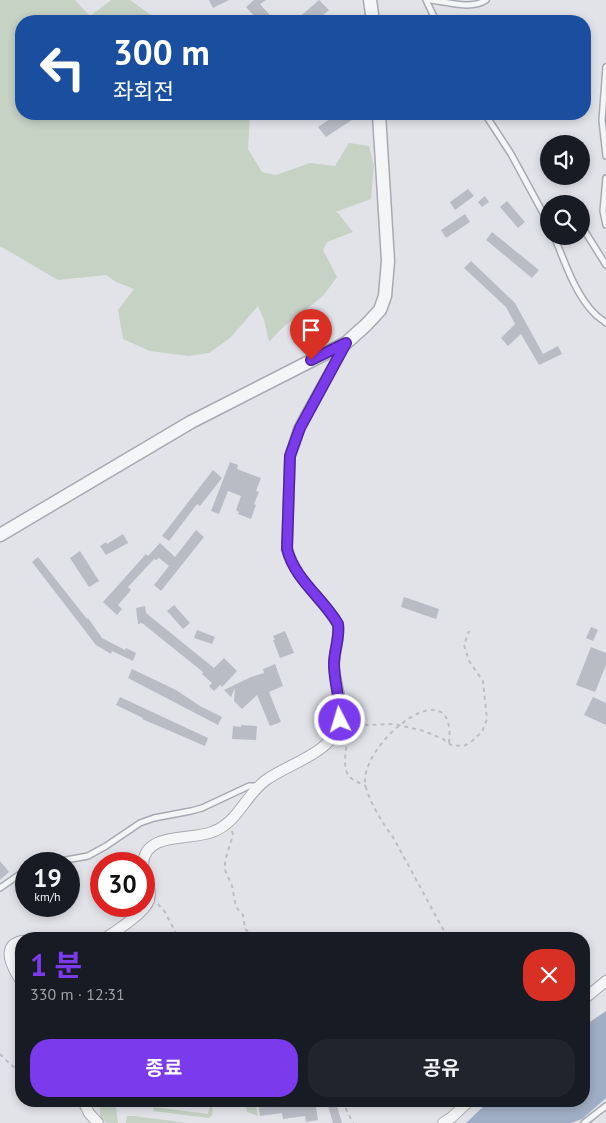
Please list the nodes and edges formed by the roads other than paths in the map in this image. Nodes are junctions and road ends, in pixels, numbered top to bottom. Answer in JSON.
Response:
{"nodes":[{"id":1,"x":370,"y":0,"type":"edge"},
{"id":2,"x":426,"y":0,"type":"edge"},
{"id":3,"x":431,"y":0,"type":"edge"},
{"id":4,"x":486,"y":0,"type":"edge"},
{"id":5,"x":372,"y":15,"type":"edge"},
{"id":6,"x":433,"y":15,"type":"edge"},
{"id":7,"x":606,"y":67,"type":"edge"},
{"id":8,"x":379,"y":120,"type":"edge"},
{"id":9,"x":489,"y":120,"type":"edge"},
{"id":10,"x":606,"y":156,"type":"edge"},
{"id":11,"x":606,"y":178,"type":"edge"},
{"id":12,"x":540,"y":205,"type":"edge"},
{"id":13,"x":606,"y":225,"type":"edge"},
{"id":14,"x":590,"y":239,"type":"edge"},
{"id":15,"x":558,"y":245,"type":"edge"},
{"id":16,"x":606,"y":265,"type":"edge"},
{"id":17,"x":606,"y":323,"type":"edge"},
{"id":18,"x":346,"y":343,"type":"junction"},
{"id":19,"x":0,"y":535,"type":"edge"},
{"id":20,"x":259,"y":786,"type":"junction"},
{"id":21,"x":145,"y":852,"type":"edge"},
{"id":22,"x":80,"y":857,"type":"edge"},
{"id":23,"x":15,"y":878,"type":"edge"},
{"id":24,"x":0,"y":888,"type":"edge"},
{"id":25,"x":133,"y":917,"type":"edge"},
{"id":26,"x":113,"y":932,"type":"edge"},
{"id":27,"x":15,"y":943,"type":"edge"},
{"id":28,"x":15,"y":973,"type":"edge"},
{"id":29,"x":606,"y":981,"type":"edge"},
{"id":30,"x":590,"y":994,"type":"edge"},
{"id":31,"x":606,"y":1106,"type":"edge"},
{"id":32,"x":86,"y":1107,"type":"edge"},
{"id":33,"x":463,"y":1107,"type":"edge"},
{"id":34,"x":98,"y":1123,"type":"edge"},
{"id":35,"x":443,"y":1123,"type":"edge"},
{"id":36,"x":584,"y":1123,"type":"edge"}],
"edges":[{"from":1,"to":5,"type":"street"},
{"from":2,"to":6,"type":"lane"},
{"from":3,"to":4,"type":"lane"},
{"from":7,"to":10,"type":"lane"},
{"from":8,"to":18,"type":"street"},
{"from":9,"to":12,"type":"lane"},
{"from":11,"to":13,"type":"lane"},
{"from":14,"to":16,"type":"lane"},
{"from":15,"to":17,"type":"lane"},
{"from":18,"to":19,"type":"street"},
{"from":18,"to":20,"type":"street"},
{"from":20,"to":21,"type":"street"},
{"from":20,"to":22,"type":"lane"},
{"from":23,"to":24,"type":"lane"},
{"from":25,"to":26,"type":"street"},
{"from":27,"to":28,"type":"street"},
{"from":29,"to":30,"type":"street"},
{"from":31,"to":36,"type":"lane"},
{"from":32,"to":34,"type":"street"},
{"from":33,"to":35,"type":"street"}]}
